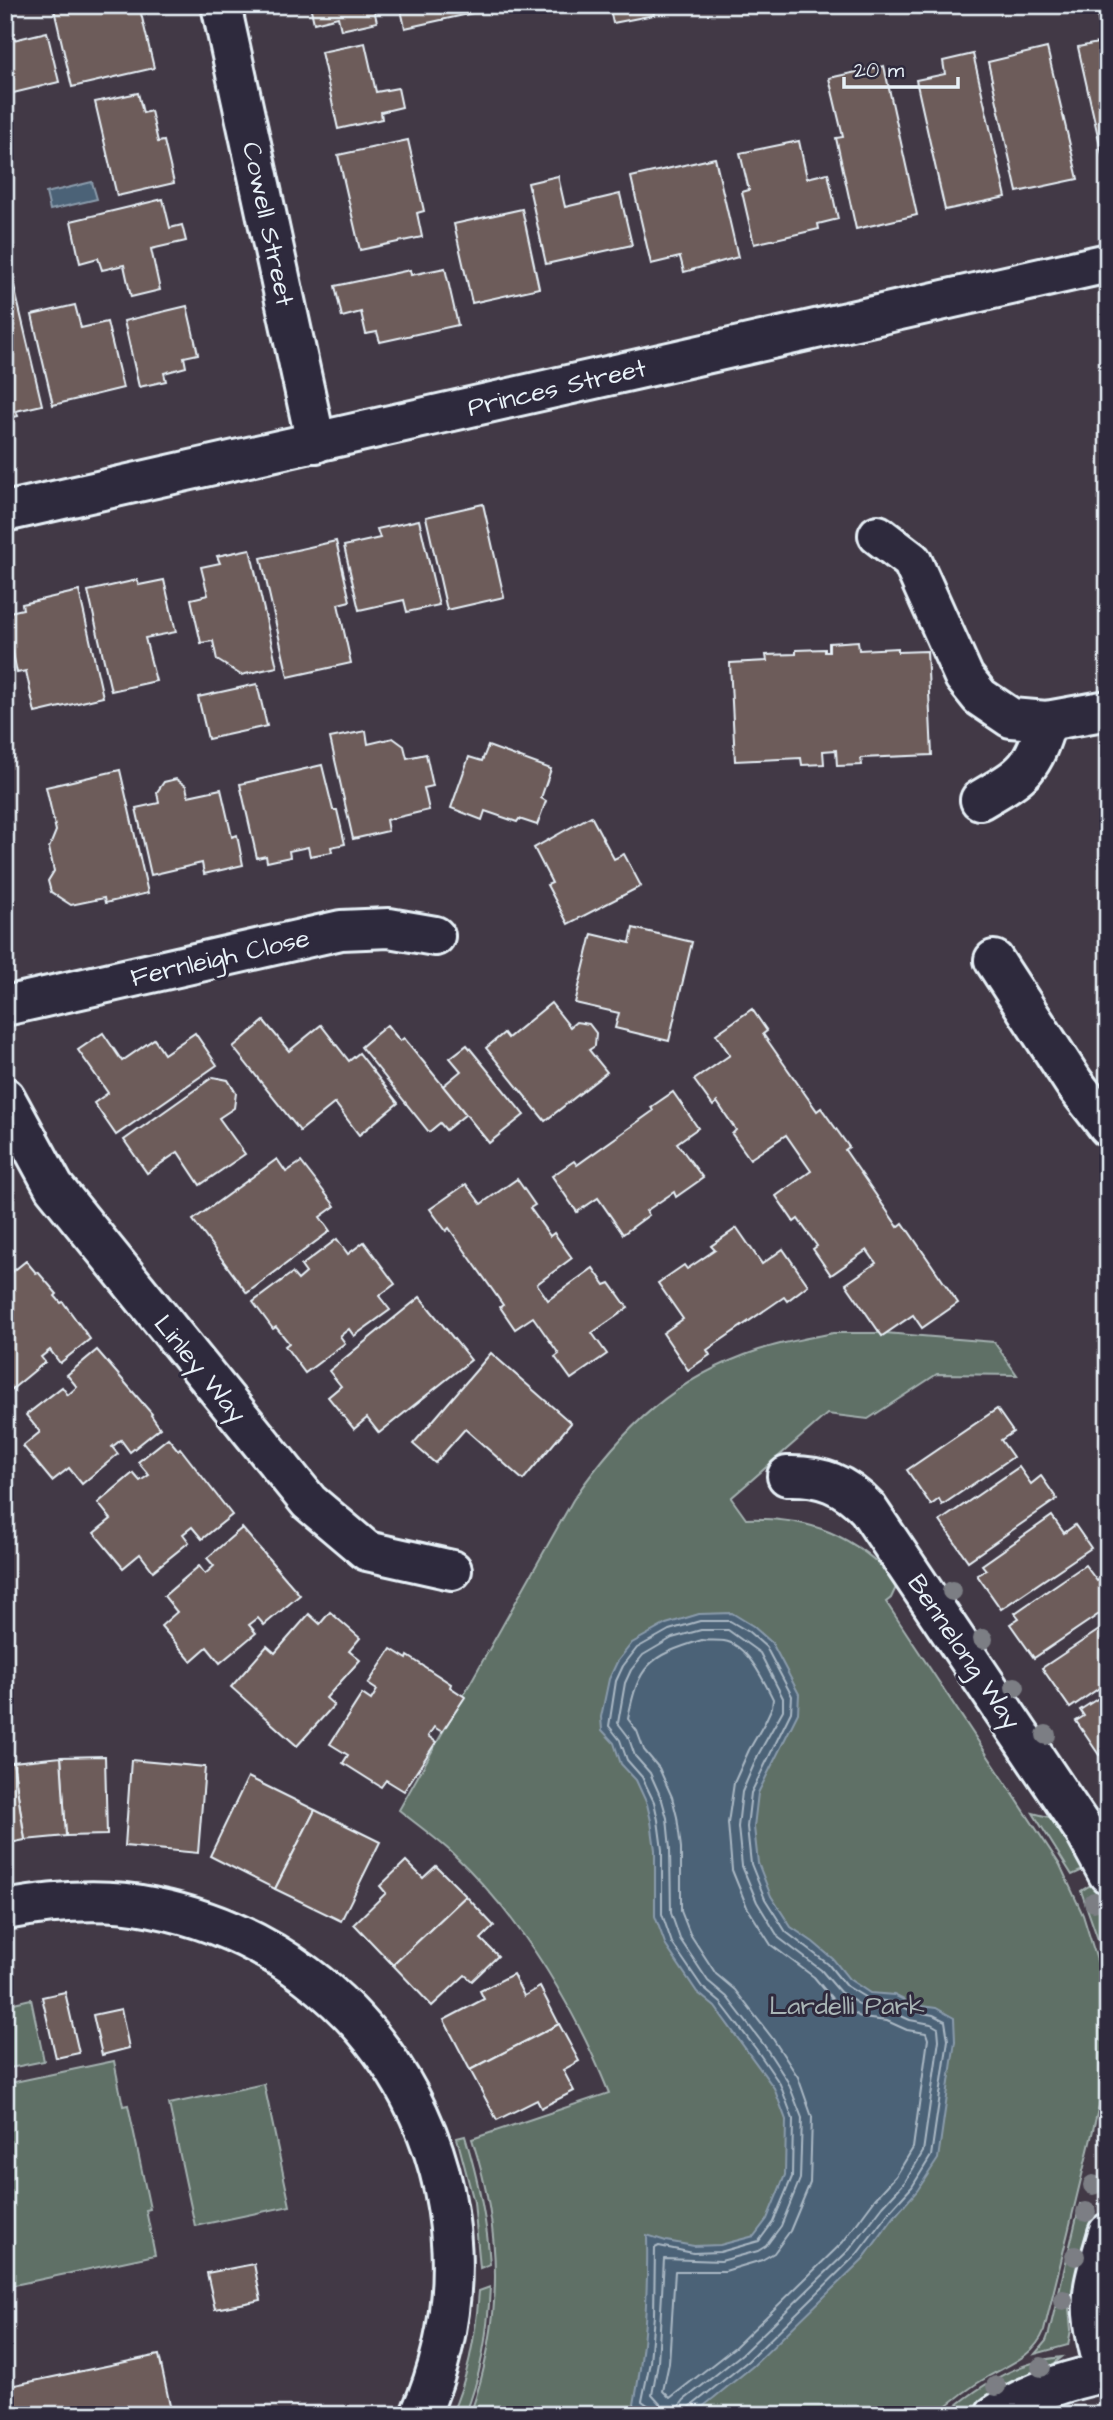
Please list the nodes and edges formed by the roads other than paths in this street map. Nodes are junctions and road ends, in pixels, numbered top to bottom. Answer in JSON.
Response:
{"nodes":[{"id":1,"x":221,"y":5,"type":"edge"},
{"id":2,"x":1108,"y":263,"type":"edge"},
{"id":3,"x":316,"y":443,"type":"junction"},
{"id":4,"x":5,"y":512,"type":"edge"},
{"id":5,"x":878,"y":536,"type":"dead end"},
{"id":6,"x":1108,"y":710,"type":"edge"},
{"id":7,"x":1047,"y":721,"type":"junction"},
{"id":8,"x":980,"y":800,"type":"dead end"},
{"id":9,"x":435,"y":936,"type":"dead end"},
{"id":10,"x":994,"y":960,"type":"dead end"},
{"id":11,"x":5,"y":1006,"type":"edge"},
{"id":12,"x":5,"y":1097,"type":"edge"},
{"id":13,"x":1108,"y":1127,"type":"edge"},
{"id":14,"x":787,"y":1476,"type":"dead end"},
{"id":15,"x":452,"y":1570,"type":"dead end"},
{"id":16,"x":1096,"y":1827,"type":"edge"},
{"id":17,"x":1108,"y":1874,"type":"edge"},
{"id":18,"x":5,"y":1910,"type":"edge"},
{"id":19,"x":1108,"y":2234,"type":"edge"},
{"id":20,"x":1106,"y":2372,"type":"edge"},
{"id":21,"x":420,"y":2415,"type":"edge"},
{"id":22,"x":995,"y":2415,"type":"edge"}],
"edges":[{"from":1,"to":3,"type":"street","name":"Cowell Street"},
{"from":2,"to":3,"type":"street","name":"Princes Street"},
{"from":3,"to":4,"type":"street","name":"Princes Street"},
{"from":5,"to":7,"type":"street"},
{"from":6,"to":7,"type":"street"},
{"from":7,"to":8,"type":"street"},
{"from":9,"to":11,"type":"street","name":"Fernleigh Close"},
{"from":10,"to":13,"type":"street"},
{"from":12,"to":15,"type":"street","name":"Linley Way"},
{"from":14,"to":16,"type":"street","name":"Bennelong Way"},
{"from":16,"to":17,"type":"street","name":"Bennelong Way"},
{"from":18,"to":21,"type":"street"},
{"from":19,"to":20,"type":"street"},
{"from":20,"to":22,"type":"street"}]}
